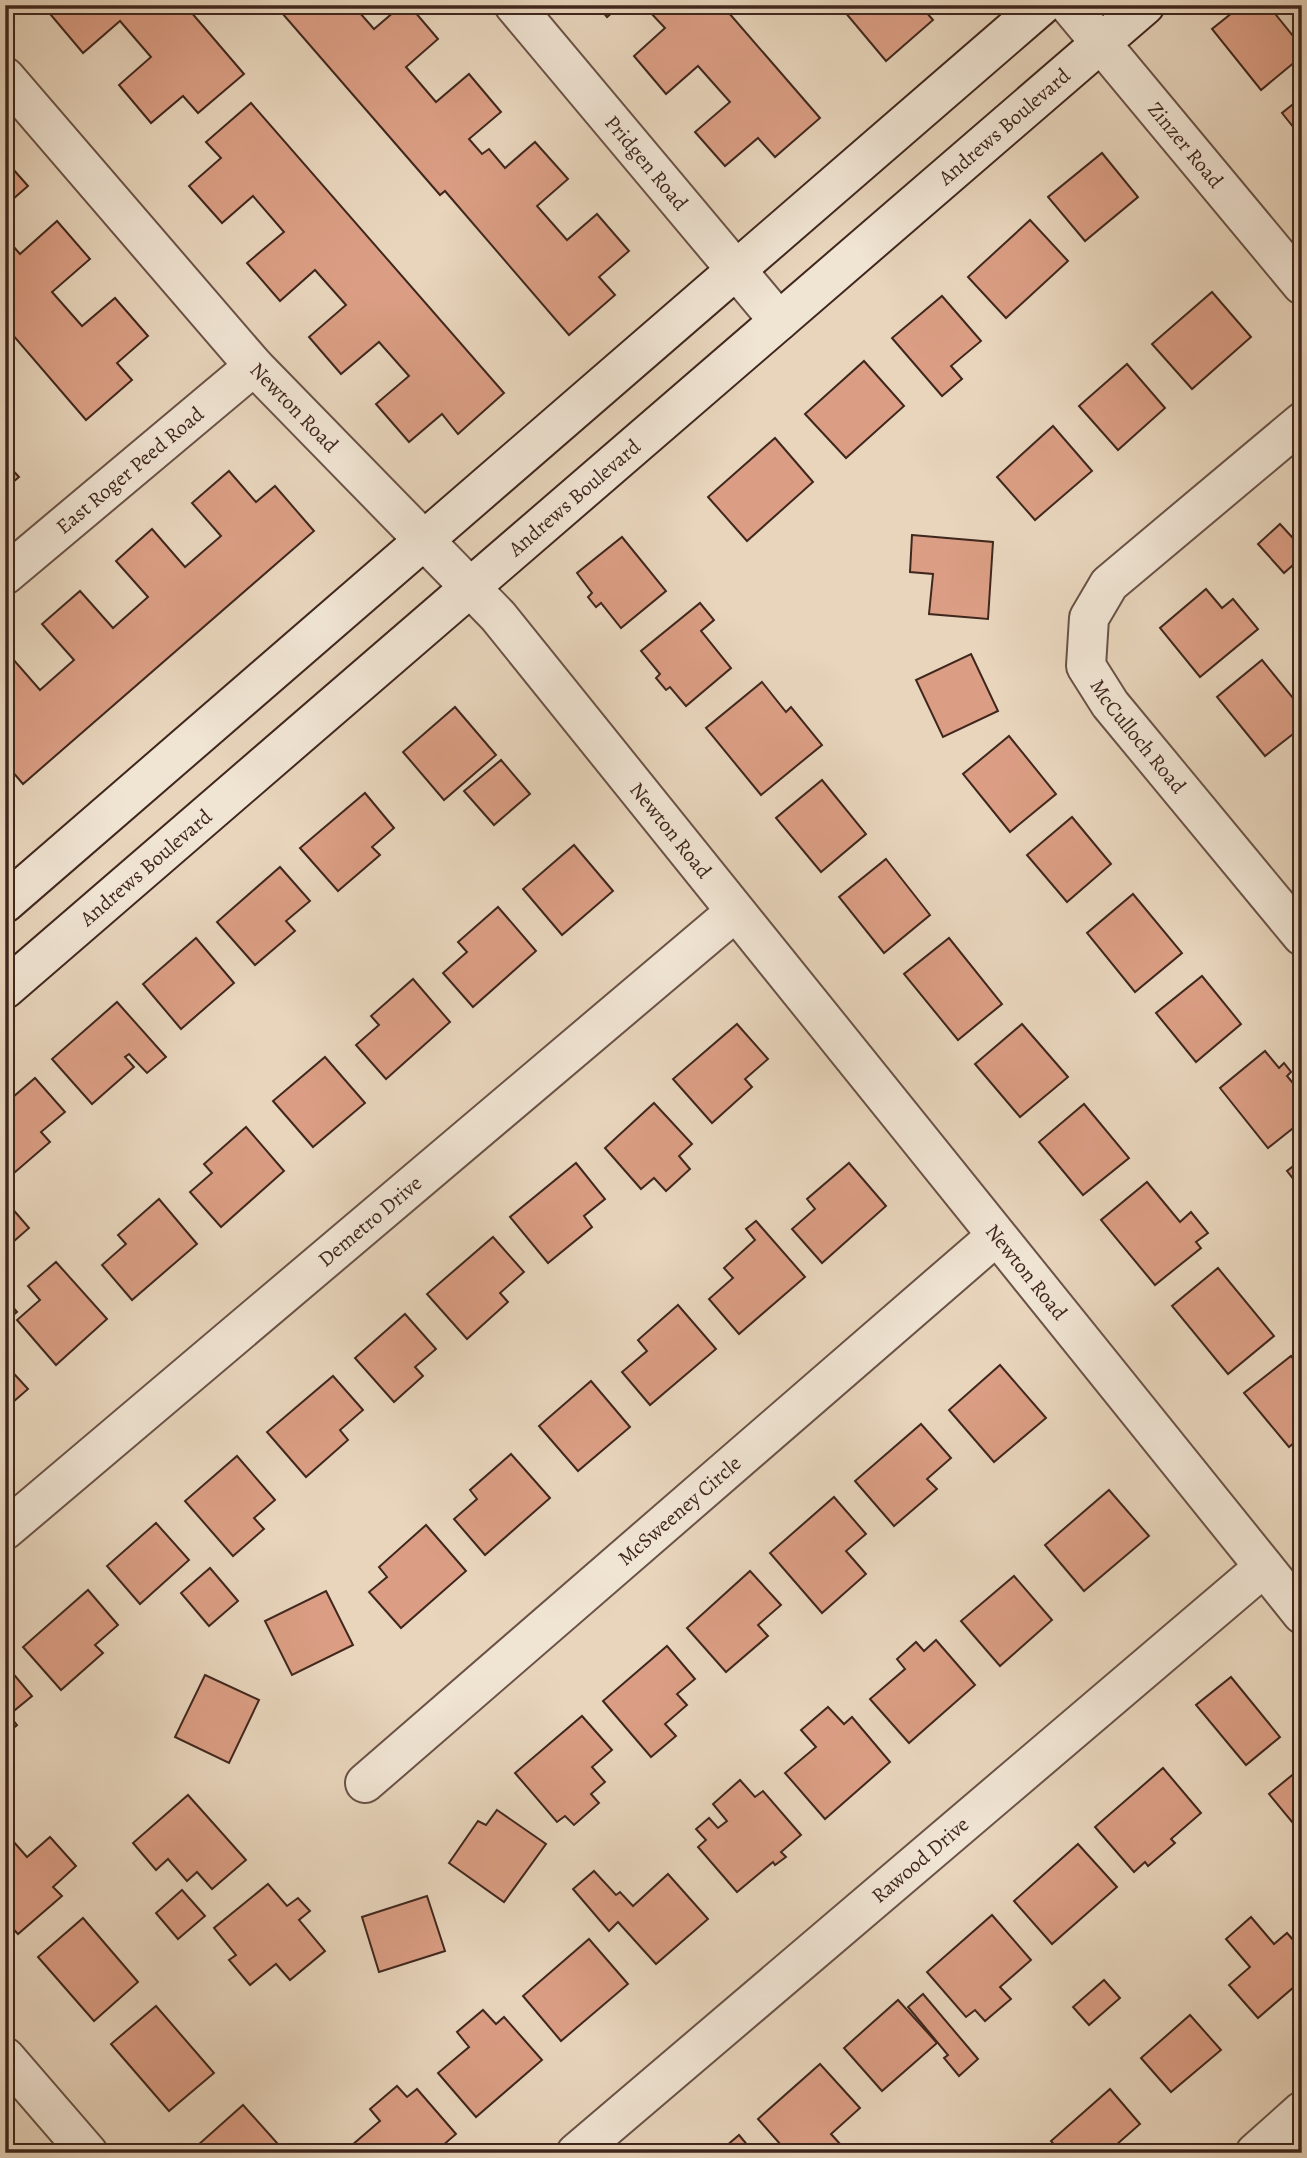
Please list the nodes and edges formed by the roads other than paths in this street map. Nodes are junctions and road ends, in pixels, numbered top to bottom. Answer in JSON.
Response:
{"nodes":[{"id":1,"x":514,"y":5,"type":"edge"},
{"id":2,"x":1042,"y":5,"type":"edge"},
{"id":3,"x":1069,"y":5,"type":"edge"},
{"id":4,"x":1145,"y":5,"type":"edge"},
{"id":5,"x":1101,"y":43,"type":"junction"},
{"id":6,"x":5,"y":77,"type":"edge"},
{"id":7,"x":735,"y":270,"type":"junction"},
{"id":8,"x":1302,"y":285,"type":"edge"},
{"id":9,"x":779,"y":321,"type":"junction"},
{"id":10,"x":254,"y":366,"type":"junction"},
{"id":11,"x":1302,"y":422,"type":"edge"},
{"id":12,"x":424,"y":542,"type":"junction"},
{"id":13,"x":5,"y":575,"type":"edge"},
{"id":14,"x":471,"y":588,"type":"junction"},
{"id":15,"x":5,"y":903,"type":"edge"},
{"id":16,"x":735,"y":912,"type":"junction"},
{"id":17,"x":1302,"y":936,"type":"edge"},
{"id":18,"x":5,"y":989,"type":"edge"},
{"id":19,"x":995,"y":1237,"type":"junction"},
{"id":20,"x":5,"y":1530,"type":"edge"},
{"id":21,"x":1264,"y":1567,"type":"junction"},
{"id":22,"x":1302,"y":1615,"type":"edge"},
{"id":23,"x":365,"y":1783,"type":"dead end"},
{"id":24,"x":5,"y":2057,"type":"edge"},
{"id":25,"x":1302,"y":2110,"type":"edge"},
{"id":26,"x":88,"y":2153,"type":"edge"},
{"id":27,"x":576,"y":2153,"type":"edge"},
{"id":28,"x":1255,"y":2153,"type":"edge"}],
"edges":[{"from":1,"to":7,"type":"street","name":"Pridgen Road"},
{"from":2,"to":7,"type":"street"},
{"from":3,"to":5,"type":"street","name":"Zinzer Road"},
{"from":4,"to":5,"type":"street","name":"Andrews Boulevard"},
{"from":5,"to":8,"type":"street","name":"Zinzer Road"},
{"from":5,"to":9,"type":"street","name":"Andrews Boulevard"},
{"from":6,"to":10,"type":"street","name":"Newton Road"},
{"from":7,"to":9,"type":"street","name":"Pridgen Road"},
{"from":7,"to":12,"type":"street"},
{"from":9,"to":14,"type":"street","name":"Andrews Boulevard"},
{"from":10,"to":12,"type":"street","name":"Newton Road"},
{"from":10,"to":13,"type":"street","name":"East Roger Peed Road"},
{"from":11,"to":17,"type":"street","name":"McCulloch Road"},
{"from":12,"to":14,"type":"street","name":"Newton Road"},
{"from":12,"to":15,"type":"street"},
{"from":14,"to":16,"type":"street","name":"Newton Road"},
{"from":14,"to":18,"type":"street","name":"Andrews Boulevard"},
{"from":16,"to":19,"type":"street","name":"Newton Road"},
{"from":16,"to":20,"type":"street","name":"Demetro Drive"},
{"from":19,"to":21,"type":"street","name":"Newton Road"},
{"from":19,"to":23,"type":"street","name":"McSweeney Circle"},
{"from":21,"to":22,"type":"street","name":"Newton Road"},
{"from":21,"to":27,"type":"street","name":"Rawood Drive"},
{"from":24,"to":26,"type":"street"},
{"from":25,"to":28,"type":"street"}]}
